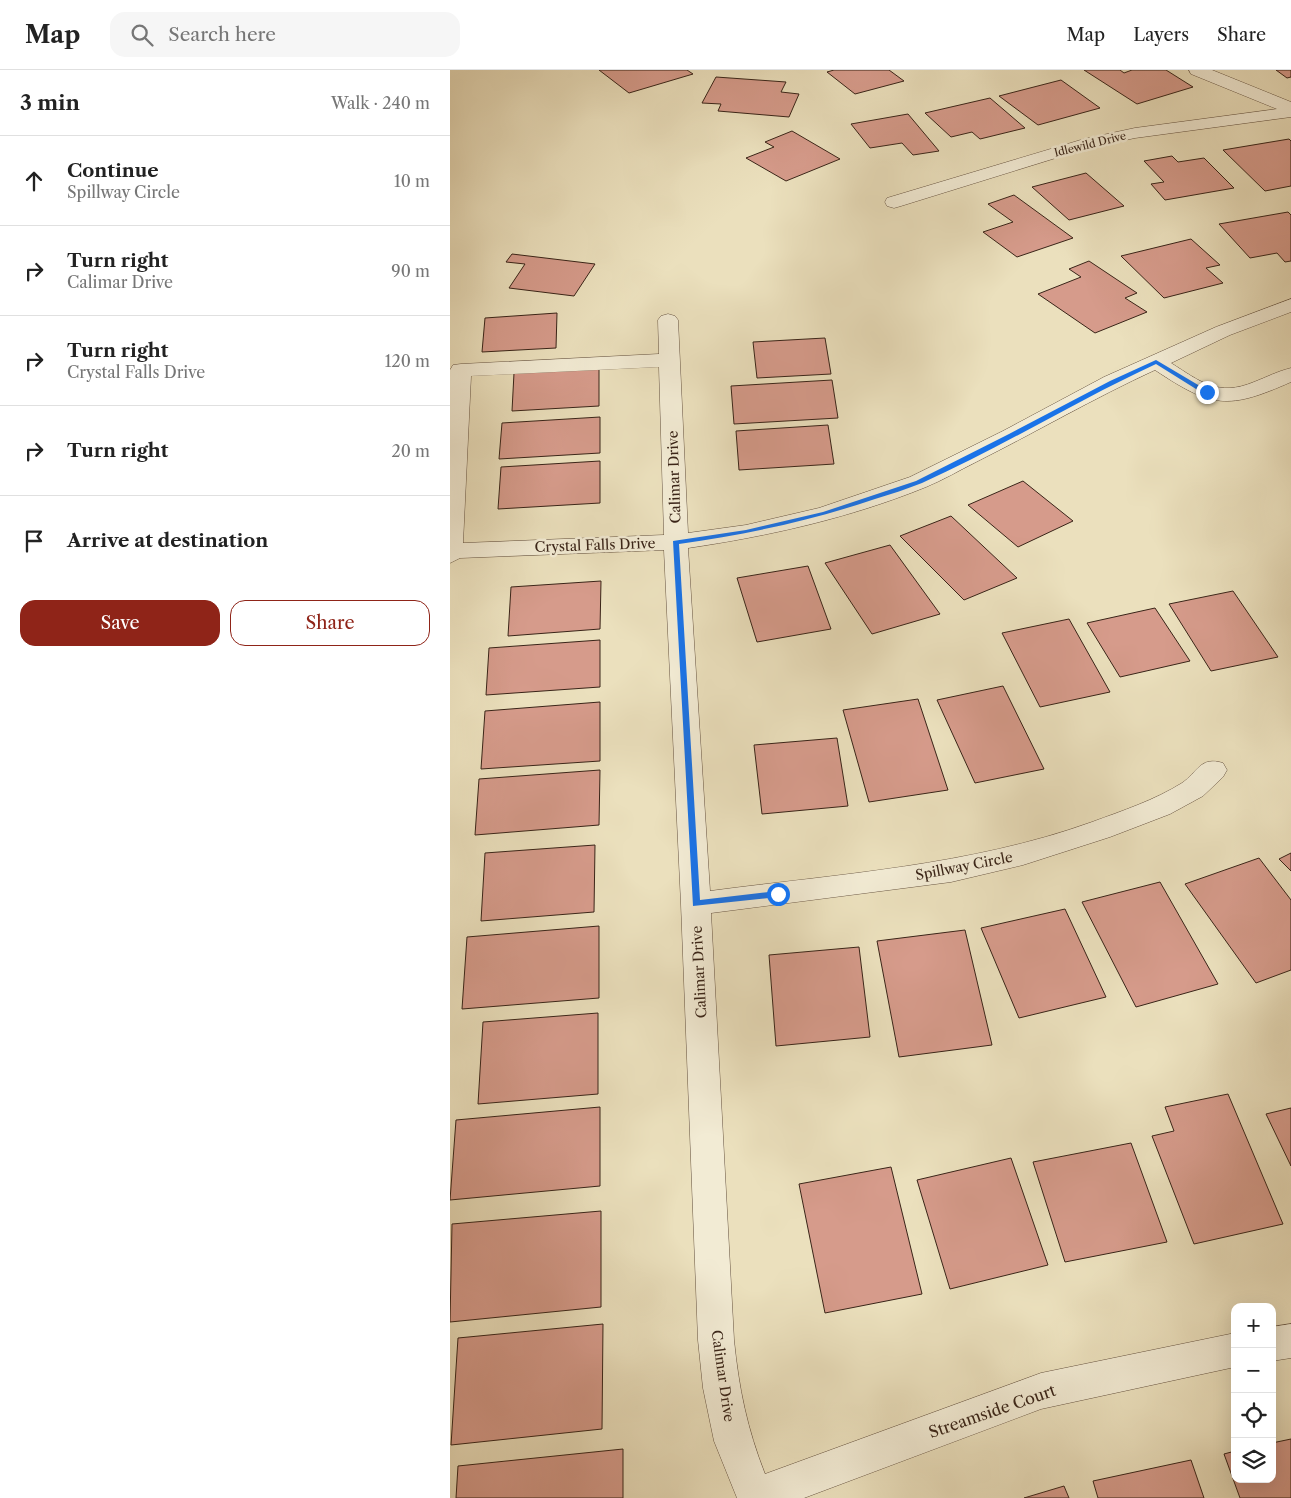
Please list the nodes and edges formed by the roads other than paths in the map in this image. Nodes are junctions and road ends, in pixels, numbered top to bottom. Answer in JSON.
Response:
{"nodes":[{"id":1,"x":1197,"y":70,"type":"edge"},
{"id":2,"x":1291,"y":108,"type":"edge"},
{"id":3,"x":1291,"y":112,"type":"edge"},
{"id":4,"x":894,"y":202,"type":"dead end"},
{"id":5,"x":1291,"y":305,"type":"edge"},
{"id":6,"x":668,"y":320,"type":"dead end"},
{"id":7,"x":670,"y":360,"type":"junction"},
{"id":8,"x":1156,"y":362,"type":"junction"},
{"id":9,"x":1291,"y":374,"type":"edge"},
{"id":10,"x":676,"y":542,"type":"junction"},
{"id":11,"x":450,"y":552,"type":"edge"},
{"id":12,"x":1213,"y":770,"type":"dead end"},
{"id":13,"x":696,"y":904,"type":"junction"},
{"id":14,"x":1291,"y":1341,"type":"edge"},
{"id":15,"x":1276,"y":1343,"type":"edge"},
{"id":16,"x":1231,"y":1351,"type":"edge"},
{"id":17,"x":756,"y":1498,"type":"edge"}],
"edges":[{"from":1,"to":2,"type":"street"},
{"from":3,"to":4,"type":"street","name":"Idlewild Drive"},
{"from":5,"to":8,"type":"street","name":"Crystal Falls Drive"},
{"from":6,"to":7,"type":"street","name":"Calimar Drive"},
{"from":7,"to":10,"type":"street","name":"Calimar Drive"},
{"from":7,"to":11,"type":"street"},
{"from":8,"to":9,"type":"street"},
{"from":8,"to":10,"type":"street","name":"Crystal Falls Drive"},
{"from":10,"to":11,"type":"street","name":"Crystal Falls Drive"},
{"from":10,"to":13,"type":"street","name":"Calimar Drive"},
{"from":12,"to":13,"type":"street","name":"Spillway Circle"},
{"from":13,"to":17,"type":"street","name":"Calimar Drive"},
{"from":14,"to":15,"type":"street"},
{"from":16,"to":17,"type":"street","name":"Streamside Court"}]}
